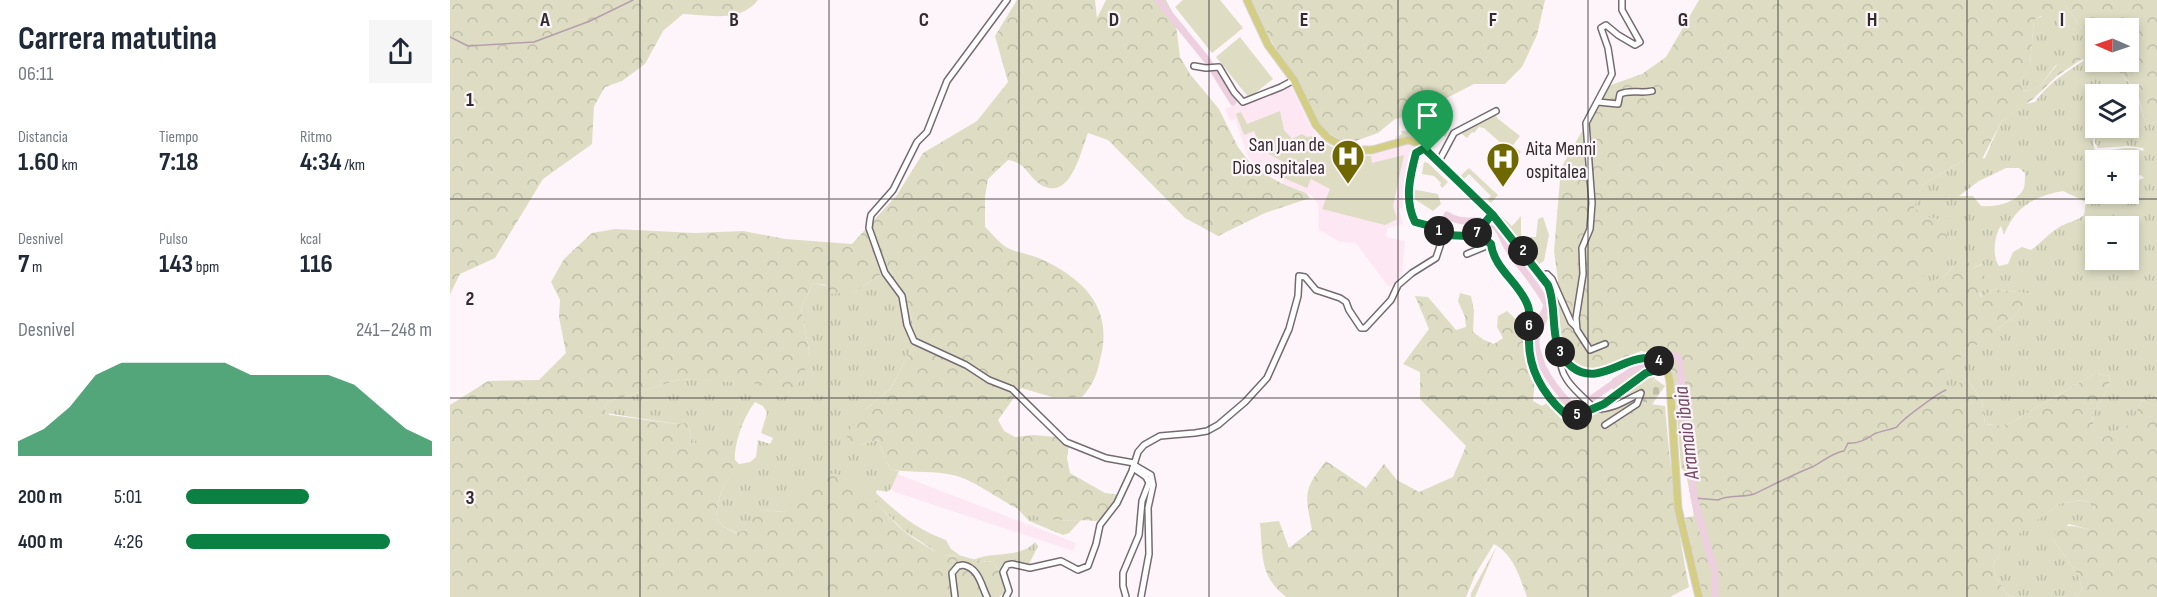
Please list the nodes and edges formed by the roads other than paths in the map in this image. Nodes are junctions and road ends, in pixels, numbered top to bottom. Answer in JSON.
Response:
{"nodes":[{"id":1,"x":1007,"y":0,"type":"edge"},
{"id":2,"x":1247,"y":0,"type":"edge"},
{"id":3,"x":1622,"y":0,"type":"edge"},
{"id":4,"x":1194,"y":66,"type":"dead end"},
{"id":5,"x":1294,"y":80,"type":"junction"},
{"id":6,"x":1652,"y":91,"type":"dead end"},
{"id":7,"x":1598,"y":102,"type":"junction"},
{"id":8,"x":1496,"y":111,"type":"dead end"},
{"id":9,"x":1425,"y":148,"type":"junction"},
{"id":10,"x":1438,"y":163,"type":"junction"},
{"id":11,"x":1488,"y":219,"type":"junction"},
{"id":12,"x":1477,"y":233,"type":"junction"},
{"id":13,"x":1444,"y":234,"type":"junction"},
{"id":14,"x":1490,"y":242,"type":"junction"},
{"id":15,"x":1467,"y":254,"type":"dead end"},
{"id":16,"x":1541,"y":274,"type":"junction"},
{"id":17,"x":1576,"y":327,"type":"junction"},
{"id":18,"x":1605,"y":344,"type":"dead end"},
{"id":19,"x":1562,"y":357,"type":"junction"},
{"id":20,"x":1665,"y":368,"type":"junction"},
{"id":21,"x":1596,"y":407,"type":"junction"},
{"id":22,"x":1605,"y":425,"type":"dead end"},
{"id":23,"x":1134,"y":466,"type":"junction"},
{"id":24,"x":956,"y":597,"type":"edge"},
{"id":25,"x":987,"y":597,"type":"edge"},
{"id":26,"x":1006,"y":597,"type":"edge"},
{"id":27,"x":1126,"y":597,"type":"edge"},
{"id":28,"x":1141,"y":597,"type":"edge"},
{"id":29,"x":1699,"y":597,"type":"edge"}],
"edges":[{"from":1,"to":23,"type":"street"},
{"from":2,"to":5,"type":"main road"},
{"from":3,"to":7,"type":"street"},
{"from":4,"to":5,"type":"street"},
{"from":5,"to":9,"type":"main road"},
{"from":6,"to":7,"type":"street"},
{"from":7,"to":17,"type":"street"},
{"from":8,"to":10,"type":"street"},
{"from":9,"to":10,"type":"main road"},
{"from":9,"to":13,"type":"street"},
{"from":10,"to":11,"type":"main road"},
{"from":11,"to":12,"type":"street"},
{"from":11,"to":16,"type":"main road"},
{"from":12,"to":13,"type":"street"},
{"from":12,"to":14,"type":"street"},
{"from":13,"to":23,"type":"street"},
{"from":14,"to":15,"type":"street"},
{"from":14,"to":21,"type":"street"},
{"from":16,"to":17,"type":"street"},
{"from":16,"to":19,"type":"main road"},
{"from":17,"to":18,"type":"street"},
{"from":19,"to":20,"type":"main road"},
{"from":19,"to":21,"type":"street"},
{"from":20,"to":21,"type":"street"},
{"from":20,"to":29,"type":"main road"},
{"from":21,"to":22,"type":"street"},
{"from":23,"to":26,"type":"street"},
{"from":23,"to":27,"type":"street"},
{"from":23,"to":28,"type":"street"},
{"from":24,"to":25,"type":"street"}]}
